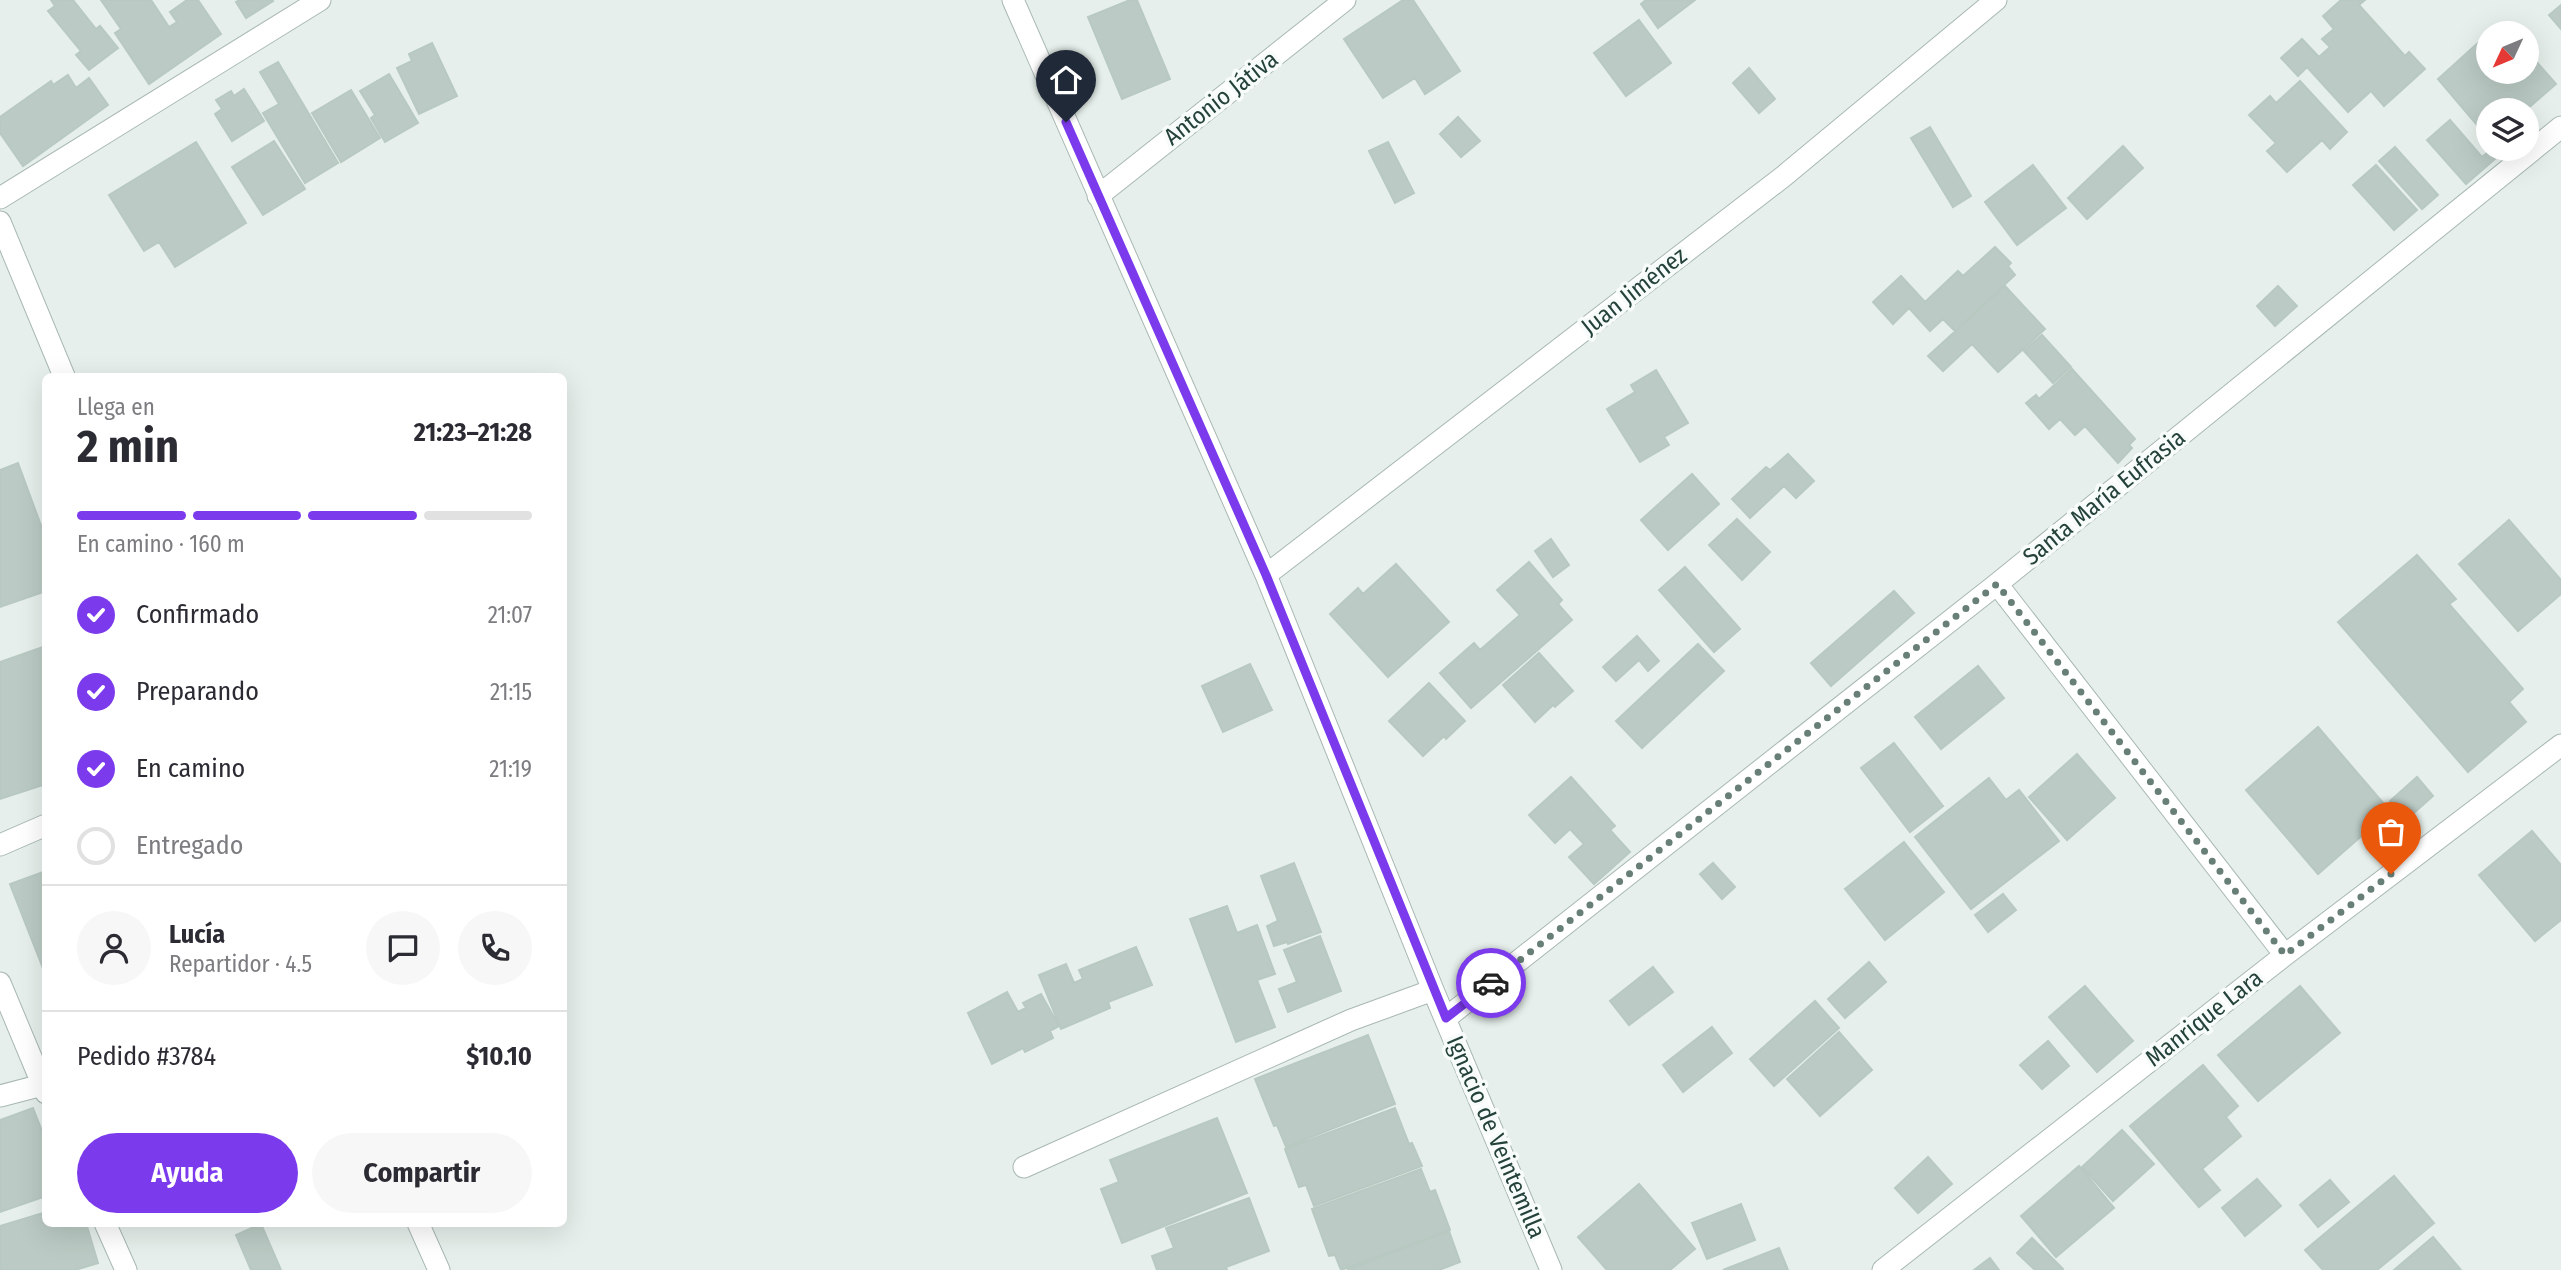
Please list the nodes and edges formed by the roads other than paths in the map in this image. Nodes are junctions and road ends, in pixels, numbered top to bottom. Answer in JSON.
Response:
{"nodes":[{"id":1,"x":320,"y":0,"type":"edge"},
{"id":2,"x":1013,"y":0,"type":"edge"},
{"id":3,"x":1345,"y":0,"type":"edge"},
{"id":4,"x":1996,"y":0,"type":"edge"},
{"id":5,"x":2561,"y":127,"type":"edge"},
{"id":6,"x":1098,"y":195,"type":"junction"},
{"id":7,"x":0,"y":198,"type":"edge"},
{"id":8,"x":0,"y":222,"type":"edge"},
{"id":9,"x":63,"y":373,"type":"edge"},
{"id":10,"x":1266,"y":575,"type":"junction"},
{"id":11,"x":1997,"y":584,"type":"junction"},
{"id":12,"x":2561,"y":746,"type":"edge"},
{"id":13,"x":42,"y":827,"type":"edge"},
{"id":14,"x":0,"y":845,"type":"edge"},
{"id":15,"x":2285,"y":955,"type":"junction"},
{"id":16,"x":0,"y":983,"type":"edge"},
{"id":17,"x":1433,"y":990,"type":"junction"},
{"id":18,"x":1446,"y":1018,"type":"junction"},
{"id":19,"x":42,"y":1083,"type":"edge"},
{"id":20,"x":42,"y":1088,"type":"edge"},
{"id":21,"x":0,"y":1096,"type":"edge"},
{"id":22,"x":1024,"y":1167,"type":"dead end"},
{"id":23,"x":107,"y":1227,"type":"edge"},
{"id":24,"x":420,"y":1227,"type":"edge"},
{"id":25,"x":126,"y":1270,"type":"edge"},
{"id":26,"x":439,"y":1270,"type":"edge"},
{"id":27,"x":1551,"y":1270,"type":"edge"},
{"id":28,"x":1883,"y":1270,"type":"edge"}],
"edges":[{"from":1,"to":7,"type":"street"},
{"from":2,"to":6,"type":"street","name":"Ignacio de Veintemilla"},
{"from":3,"to":6,"type":"street","name":"Antonio Játiva"},
{"from":4,"to":10,"type":"street","name":"Juan Jiménez"},
{"from":5,"to":11,"type":"street","name":"Santa María Eufrasia"},
{"from":6,"to":10,"type":"street","name":"Ignacio de Veintemilla"},
{"from":8,"to":9,"type":"street"},
{"from":10,"to":17,"type":"street","name":"Ignacio de Veintemilla"},
{"from":11,"to":15,"type":"street"},
{"from":11,"to":18,"type":"street","name":"Santa María Eufrasia"},
{"from":12,"to":15,"type":"street","name":"Manrique Lara"},
{"from":13,"to":14,"type":"street"},
{"from":15,"to":28,"type":"street","name":"Manrique Lara"},
{"from":16,"to":19,"type":"street"},
{"from":17,"to":18,"type":"street","name":"Ignacio de Veintemilla"},
{"from":17,"to":22,"type":"street"},
{"from":18,"to":27,"type":"street","name":"Ignacio de Veintemilla"},
{"from":20,"to":21,"type":"street"},
{"from":23,"to":25,"type":"street"},
{"from":24,"to":26,"type":"street"}]}
